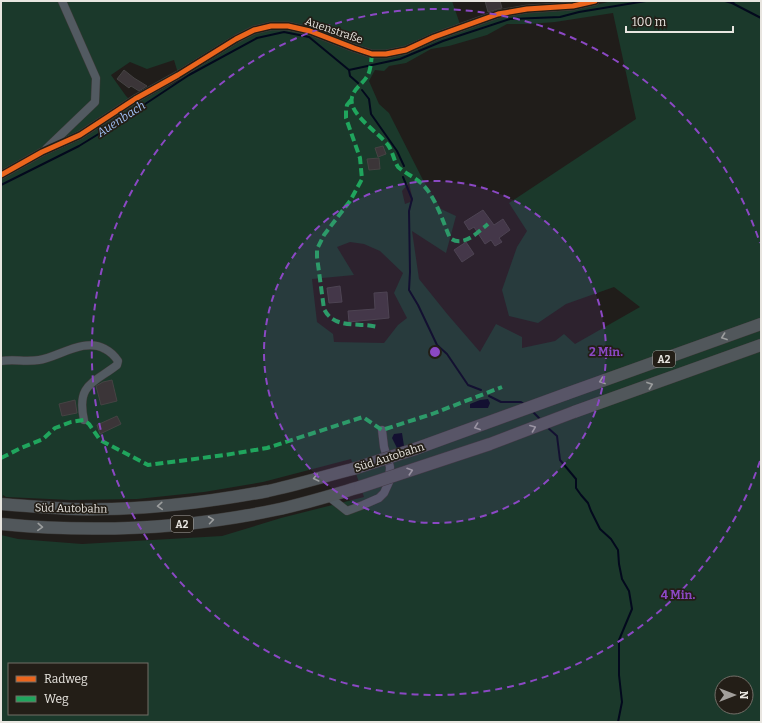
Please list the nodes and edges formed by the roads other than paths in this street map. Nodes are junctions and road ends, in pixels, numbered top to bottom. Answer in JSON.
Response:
{"nodes":[{"id":1,"x":62,"y":1,"type":"edge"},
{"id":2,"x":595,"y":1,"type":"edge"},
{"id":3,"x":42,"y":152,"type":"junction"},
{"id":4,"x":1,"y":175,"type":"edge"},
{"id":5,"x":761,"y":324,"type":"edge"},
{"id":6,"x":761,"y":345,"type":"edge"},
{"id":7,"x":1,"y":361,"type":"edge"},
{"id":8,"x":84,"y":420,"type":"dead end"},
{"id":9,"x":382,"y":430,"type":"dead end"},
{"id":10,"x":328,"y":496,"type":"junction"},
{"id":11,"x":1,"y":504,"type":"edge"},
{"id":12,"x":1,"y":524,"type":"edge"}],
"edges":[{"from":1,"to":3,"type":"street"},
{"from":2,"to":3,"type":"street","name":"Auenstraße"},
{"from":3,"to":4,"type":"street","name":"Auenstraße"},
{"from":5,"to":11,"type":"highway","name":"Süd Autobahn","number":"A2","one_way":true,"bridge":true},
{"from":10,"to":6,"type":"highway","name":"Süd Autobahn","number":"A2","one_way":true,"bridge":true},
{"from":7,"to":8,"type":"street"},
{"from":9,"to":10,"type":"street"},
{"from":12,"to":10,"type":"highway","name":"Süd Autobahn","number":"A2","one_way":true}]}
